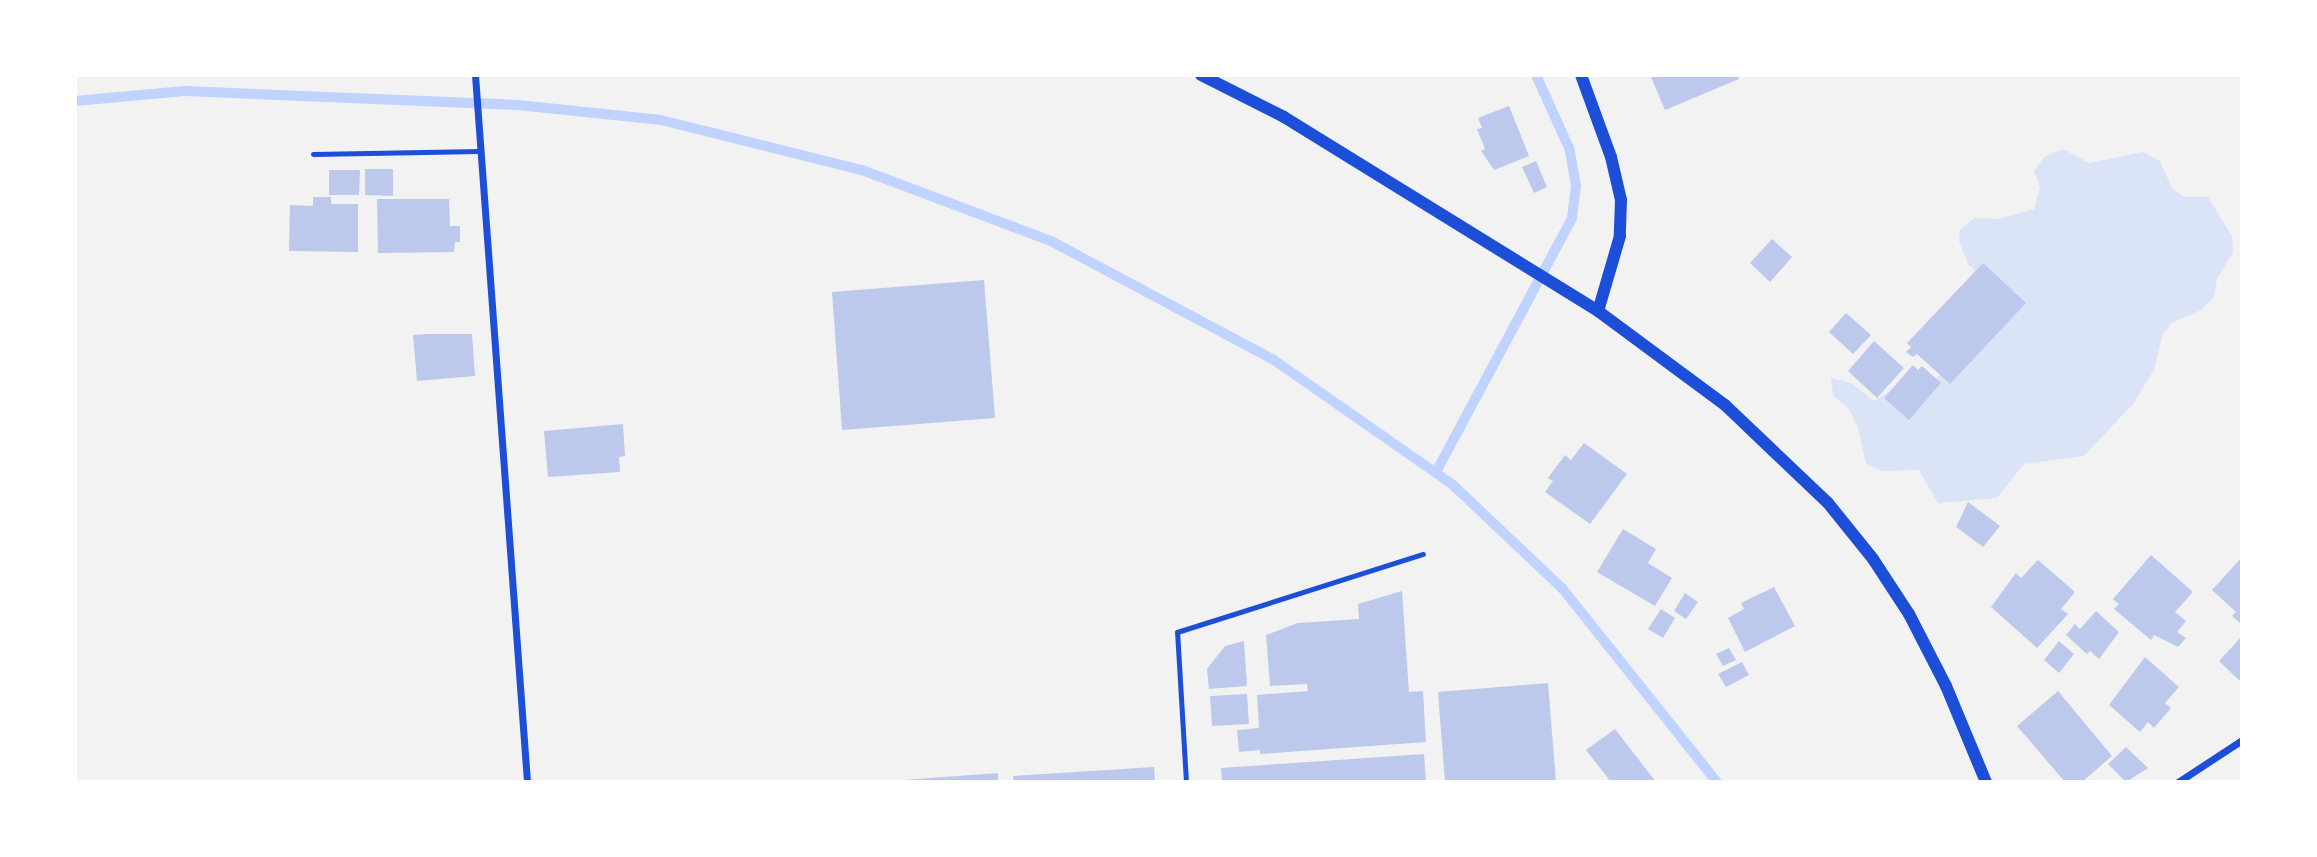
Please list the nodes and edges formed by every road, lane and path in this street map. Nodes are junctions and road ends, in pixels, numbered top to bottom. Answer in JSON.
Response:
{"nodes":[{"id":1,"x":475,"y":75,"type":"edge"},
{"id":2,"x":1201,"y":75,"type":"edge"},
{"id":3,"x":1581,"y":75,"type":"edge"},
{"id":4,"x":1225,"y":81,"type":"edge"},
{"id":5,"x":480,"y":152,"type":"junction"},
{"id":6,"x":313,"y":154,"type":"dead end"},
{"id":7,"x":1598,"y":311,"type":"junction"},
{"id":8,"x":1423,"y":554,"type":"dead end"},
{"id":9,"x":2242,"y":740,"type":"edge"},
{"id":10,"x":527,"y":782,"type":"edge"},
{"id":11,"x":1186,"y":782,"type":"edge"},
{"id":12,"x":1986,"y":782,"type":"edge"},
{"id":13,"x":2178,"y":782,"type":"edge"}],
"edges":[{"from":1,"to":5,"type":"street"},
{"from":2,"to":4,"type":"street"},
{"from":3,"to":7,"type":"street"},
{"from":4,"to":7,"type":"street"},
{"from":5,"to":6,"type":"lane"},
{"from":5,"to":10,"type":"street"},
{"from":7,"to":12,"type":"street"},
{"from":8,"to":11,"type":"lane"},
{"from":9,"to":13,"type":"street"}]}
